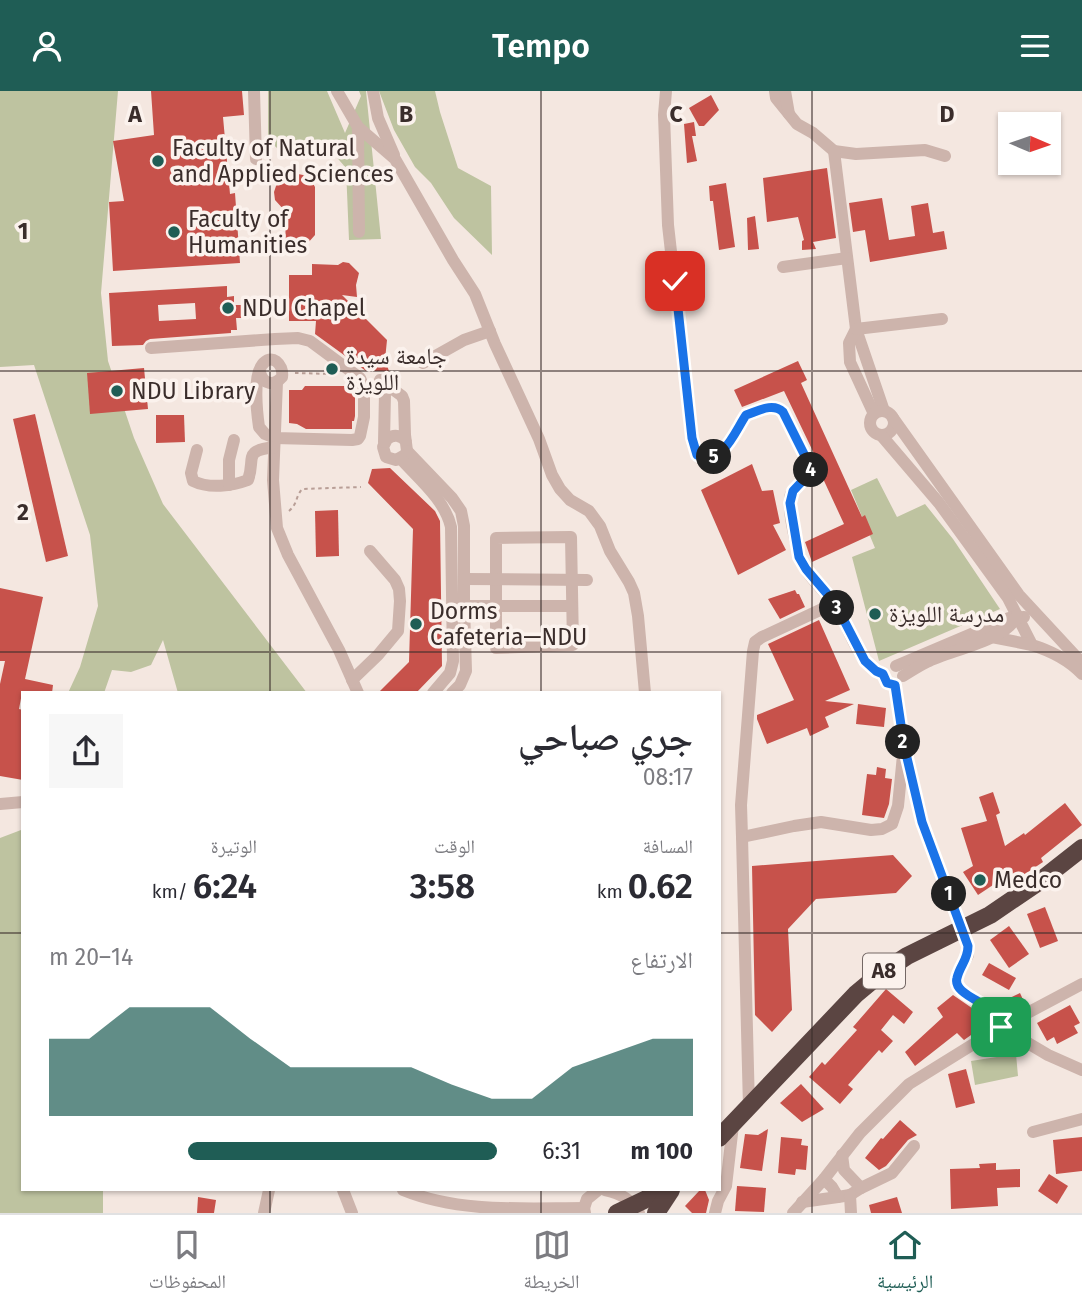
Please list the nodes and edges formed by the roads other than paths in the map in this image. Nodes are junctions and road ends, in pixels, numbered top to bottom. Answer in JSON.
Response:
{"nodes":[{"id":1,"x":254,"y":91,"type":"edge"},
{"id":2,"x":337,"y":91,"type":"edge"},
{"id":3,"x":373,"y":91,"type":"edge"},
{"id":4,"x":666,"y":91,"type":"edge"},
{"id":5,"x":775,"y":91,"type":"edge"},
{"id":6,"x":785,"y":91,"type":"edge"},
{"id":7,"x":789,"y":114,"type":"junction"},
{"id":8,"x":358,"y":127,"type":"junction"},
{"id":9,"x":834,"y":151,"type":"junction"},
{"id":10,"x":945,"y":156,"type":"dead end"},
{"id":11,"x":256,"y":159,"type":"dead end"},
{"id":12,"x":395,"y":159,"type":"junction"},
{"id":13,"x":359,"y":232,"type":"dead end"},
{"id":14,"x":847,"y":258,"type":"junction"},
{"id":15,"x":783,"y":267,"type":"dead end"},
{"id":16,"x":942,"y":319,"type":"dead end"},
{"id":17,"x":856,"y":329,"type":"junction"},
{"id":18,"x":490,"y":331,"type":"junction"},
{"id":19,"x":150,"y":348,"type":"dead end"},
{"id":20,"x":423,"y":363,"type":"dead end"},
{"id":21,"x":260,"y":372,"type":"junction"},
{"id":22,"x":280,"y":377,"type":"junction"},
{"id":23,"x":276,"y":413,"type":"junction"},
{"id":24,"x":257,"y":414,"type":"junction"},
{"id":25,"x":884,"y":414,"type":"junction"},
{"id":26,"x":881,"y":435,"type":"junction"},
{"id":27,"x":234,"y":440,"type":"dead end"},
{"id":28,"x":384,"y":442,"type":"junction"},
{"id":29,"x":274,"y":443,"type":"junction"},
{"id":30,"x":197,"y":450,"type":"dead end"},
{"id":31,"x":405,"y":450,"type":"junction"},
{"id":32,"x":695,"y":450,"type":"junction"},
{"id":33,"x":681,"y":451,"type":"dead end"},
{"id":34,"x":229,"y":485,"type":"junction"},
{"id":35,"x":370,"y":551,"type":"dead end"},
{"id":36,"x":464,"y":579,"type":"junction"},
{"id":37,"x":496,"y":579,"type":"junction"},
{"id":38,"x":572,"y":579,"type":"junction"},
{"id":39,"x":587,"y":580,"type":"dead end"},
{"id":40,"x":1018,"y":595,"type":"junction"},
{"id":41,"x":835,"y":603,"type":"junction"},
{"id":42,"x":464,"y":606,"type":"junction"},
{"id":43,"x":496,"y":606,"type":"junction"},
{"id":44,"x":572,"y":606,"type":"junction"},
{"id":45,"x":1017,"y":616,"type":"junction"},
{"id":46,"x":1039,"y":617,"type":"junction"},
{"id":47,"x":992,"y":637,"type":"junction"},
{"id":48,"x":1061,"y":641,"type":"junction"},
{"id":49,"x":1032,"y":645,"type":"junction"},
{"id":50,"x":1051,"y":651,"type":"junction"},
{"id":51,"x":1082,"y":663,"type":"edge"},
{"id":52,"x":1082,"y":674,"type":"edge"},
{"id":53,"x":898,"y":675,"type":"junction"},
{"id":54,"x":357,"y":689,"type":"edge"},
{"id":55,"x":435,"y":691,"type":"edge"},
{"id":56,"x":454,"y":691,"type":"edge"},
{"id":57,"x":645,"y":691,"type":"edge"},
{"id":58,"x":904,"y":745,"type":"junction"},
{"id":59,"x":21,"y":802,"type":"edge"},
{"id":60,"x":0,"y":804,"type":"edge"},
{"id":61,"x":742,"y":837,"type":"junction"},
{"id":62,"x":1082,"y":848,"type":"edge"},
{"id":63,"x":961,"y":928,"type":"junction"},
{"id":64,"x":1082,"y":984,"type":"edge"},
{"id":65,"x":1001,"y":1027,"type":"junction"},
{"id":66,"x":1082,"y":1070,"type":"edge"},
{"id":67,"x":749,"y":1107,"type":"junction"},
{"id":68,"x":1082,"y":1119,"type":"edge"},
{"id":69,"x":733,"y":1124,"type":"junction"},
{"id":70,"x":1033,"y":1132,"type":"dead end"},
{"id":71,"x":721,"y":1136,"type":"edge"},
{"id":72,"x":914,"y":1146,"type":"dead end"},
{"id":73,"x":842,"y":1154,"type":"junction"},
{"id":74,"x":824,"y":1179,"type":"junction"},
{"id":75,"x":851,"y":1190,"type":"junction"},
{"id":76,"x":270,"y":1191,"type":"edge"},
{"id":77,"x":343,"y":1191,"type":"edge"},
{"id":78,"x":406,"y":1191,"type":"edge"},
{"id":79,"x":597,"y":1191,"type":"edge"},
{"id":80,"x":610,"y":1191,"type":"edge"},
{"id":81,"x":657,"y":1197,"type":"edge"},
{"id":82,"x":802,"y":1202,"type":"junction"},
{"id":83,"x":636,"y":1208,"type":"edge"},
{"id":84,"x":463,"y":1209,"type":"edge"},
{"id":85,"x":585,"y":1210,"type":"edge"},
{"id":86,"x":264,"y":1213,"type":"edge"},
{"id":87,"x":352,"y":1213,"type":"edge"},
{"id":88,"x":617,"y":1213,"type":"edge"},
{"id":89,"x":715,"y":1213,"type":"edge"},
{"id":90,"x":793,"y":1213,"type":"edge"},
{"id":91,"x":851,"y":1213,"type":"edge"}],
"edges":[{"from":1,"to":11,"type":"street"},
{"from":2,"to":8,"type":"street"},
{"from":3,"to":12,"type":"street"},
{"from":4,"to":32,"type":"street"},
{"from":5,"to":7,"type":"street"},
{"from":6,"to":7,"type":"street"},
{"from":7,"to":9,"type":"street"},
{"from":8,"to":12,"type":"street"},
{"from":8,"to":13,"type":"street"},
{"from":9,"to":10,"type":"street"},
{"from":9,"to":14,"type":"street"},
{"from":12,"to":18,"type":"street"},
{"from":14,"to":15,"type":"street"},
{"from":14,"to":17,"type":"street"},
{"from":16,"to":17,"type":"street"},
{"from":17,"to":25,"type":"street"},
{"from":18,"to":20,"type":"street"},
{"from":18,"to":57,"type":"street"},
{"from":19,"to":29,"type":"street"},
{"from":21,"to":22,"type":"street"},
{"from":21,"to":22,"type":"street"},
{"from":21,"to":24,"type":"street"},
{"from":22,"to":23,"type":"street"},
{"from":23,"to":24,"type":"street"},
{"from":23,"to":29,"type":"street"},
{"from":24,"to":29,"type":"street"},
{"from":25,"to":26,"type":"street"},
{"from":25,"to":26,"type":"street"},
{"from":25,"to":40,"type":"street"},
{"from":26,"to":45,"type":"street"},
{"from":27,"to":34,"type":"street"},
{"from":28,"to":31,"type":"street"},
{"from":28,"to":31,"type":"street"},
{"from":28,"to":31,"type":"street"},
{"from":29,"to":34,"type":"street"},
{"from":29,"to":54,"type":"street"},
{"from":30,"to":34,"type":"street"},
{"from":31,"to":36,"type":"street"},
{"from":31,"to":55,"type":"street"},
{"from":32,"to":33,"type":"street"},
{"from":32,"to":41,"type":"street"},
{"from":35,"to":54,"type":"street"},
{"from":36,"to":37,"type":"street"},
{"from":36,"to":42,"type":"street"},
{"from":37,"to":38,"type":"street"},
{"from":37,"to":38,"type":"street"},
{"from":37,"to":43,"type":"street"},
{"from":38,"to":39,"type":"street"},
{"from":38,"to":44,"type":"street"},
{"from":40,"to":45,"type":"street"},
{"from":40,"to":46,"type":"street"},
{"from":41,"to":53,"type":"street"},
{"from":41,"to":61,"type":"street"},
{"from":42,"to":43,"type":"street"},
{"from":42,"to":56,"type":"street"},
{"from":43,"to":44,"type":"street"},
{"from":43,"to":44,"type":"street"},
{"from":45,"to":46,"type":"street"},
{"from":45,"to":47,"type":"street"},
{"from":45,"to":49,"type":"street"},
{"from":45,"to":53,"type":"street"},
{"from":46,"to":48,"type":"street"},
{"from":47,"to":49,"type":"street"},
{"from":47,"to":53,"type":"street"},
{"from":48,"to":50,"type":"street"},
{"from":48,"to":51,"type":"street"},
{"from":49,"to":50,"type":"street"},
{"from":50,"to":52,"type":"street"},
{"from":53,"to":58,"type":"street"},
{"from":58,"to":61,"type":"street"},
{"from":58,"to":63,"type":"street"},
{"from":59,"to":60,"type":"street"},
{"from":61,"to":67,"type":"street"},
{"from":62,"to":63,"type":"highway","number":"A8"},
{"from":63,"to":65,"type":"street"},
{"from":63,"to":67,"type":"highway","number":"A8"},
{"from":64,"to":65,"type":"street"},
{"from":65,"to":66,"type":"street"},
{"from":65,"to":73,"type":"street"},
{"from":67,"to":69,"type":"highway","number":"A8"},
{"from":68,"to":70,"type":"street"},
{"from":69,"to":71,"type":"highway","number":"A8"},
{"from":69,"to":89,"type":"street"},
{"from":72,"to":75,"type":"street"},
{"from":73,"to":74,"type":"street"},
{"from":73,"to":75,"type":"street"},
{"from":74,"to":75,"type":"street"},
{"from":74,"to":82,"type":"street"},
{"from":75,"to":82,"type":"street"},
{"from":75,"to":91,"type":"street"},
{"from":76,"to":86,"type":"street"},
{"from":77,"to":87,"type":"street"},
{"from":78,"to":84,"type":"street"},
{"from":79,"to":85,"type":"street"},
{"from":80,"to":83,"type":"street"},
{"from":81,"to":83,"type":"highway"},
{"from":82,"to":90,"type":"street"},
{"from":83,"to":88,"type":"highway"},
{"from":84,"to":85,"type":"street"}]}
